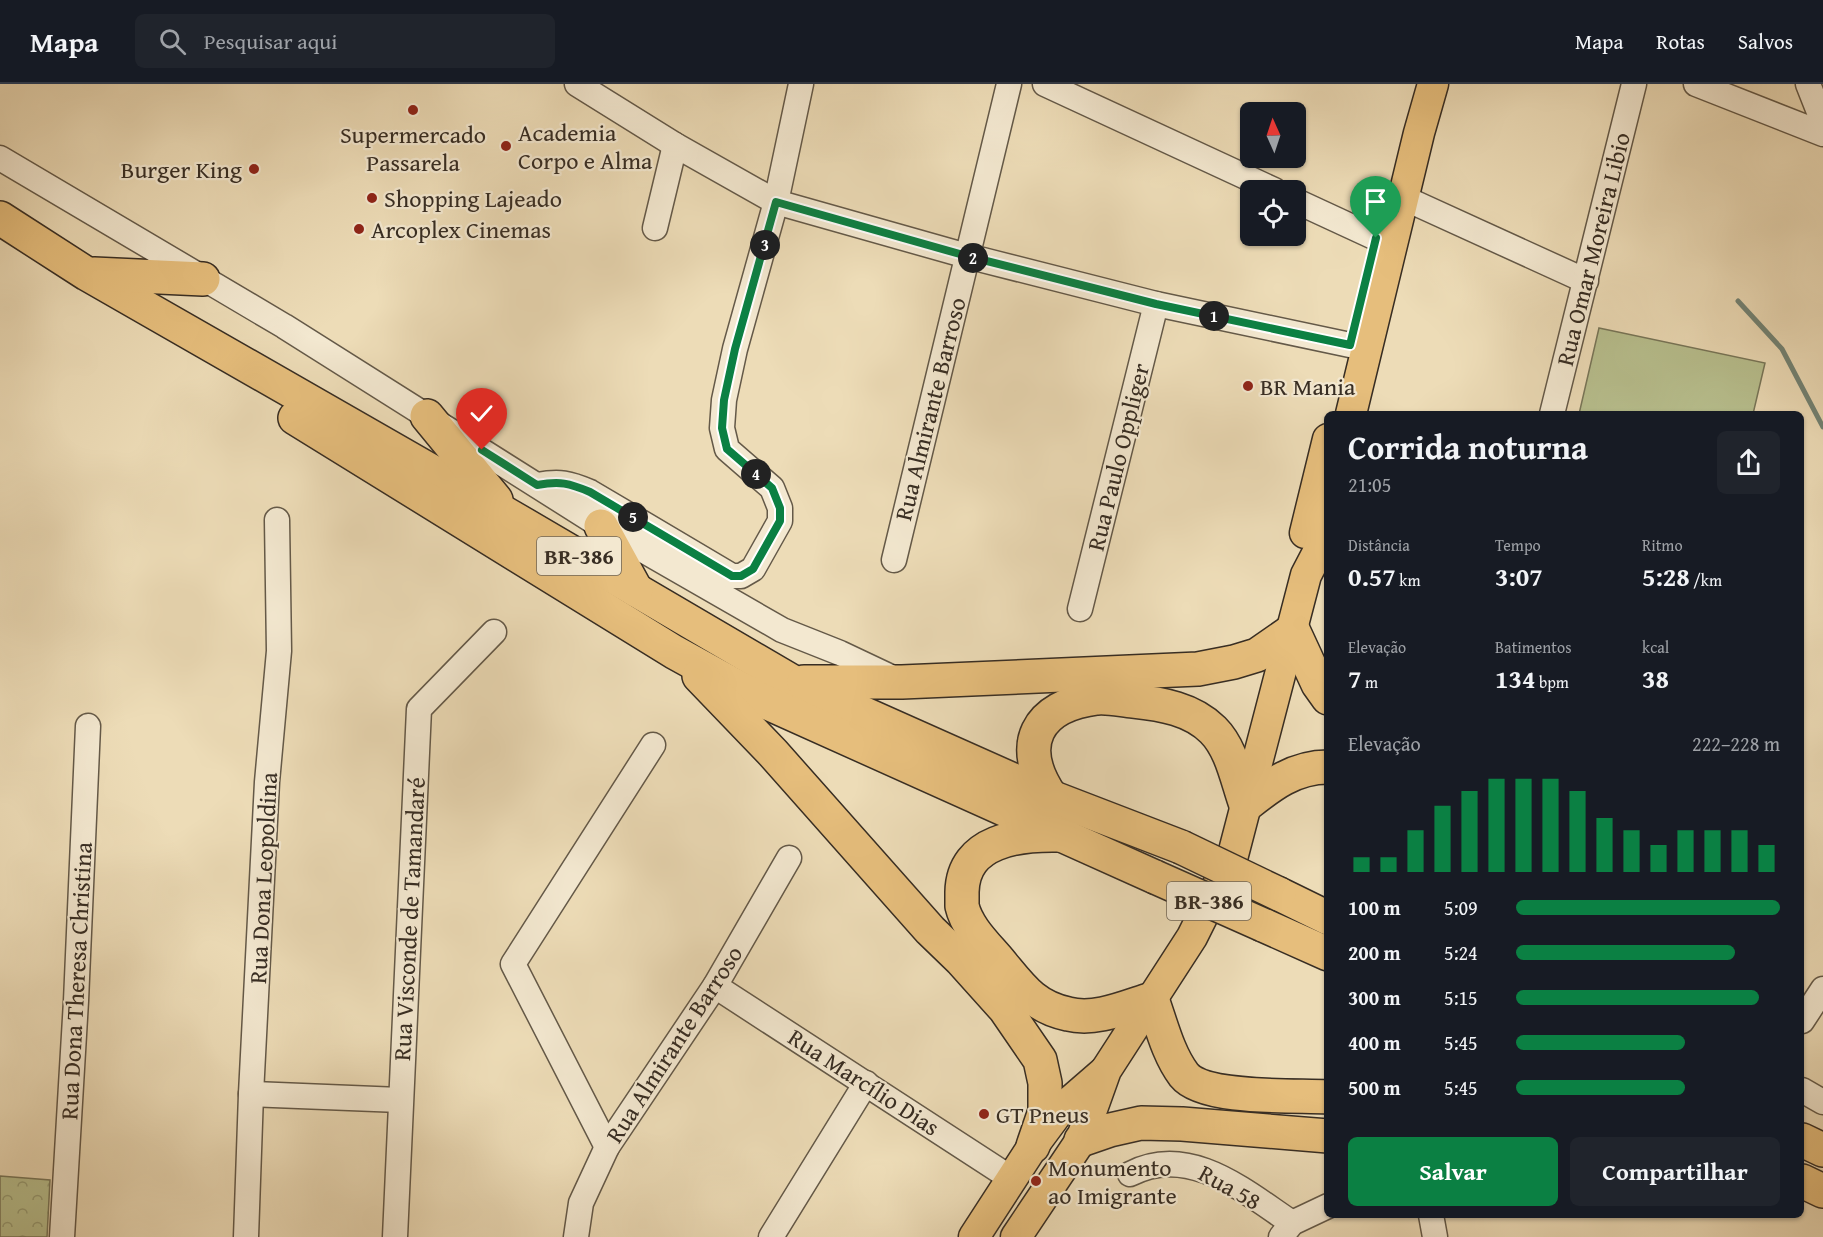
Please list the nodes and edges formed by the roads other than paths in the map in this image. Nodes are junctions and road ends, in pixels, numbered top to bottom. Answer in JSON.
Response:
{"nodes":[{"id":1,"x":577,"y":84,"type":"edge"},
{"id":2,"x":801,"y":84,"type":"edge"},
{"id":3,"x":1009,"y":84,"type":"edge"},
{"id":4,"x":1045,"y":84,"type":"edge"},
{"id":5,"x":1415,"y":84,"type":"edge"},
{"id":6,"x":1433,"y":84,"type":"edge"},
{"id":7,"x":1634,"y":84,"type":"edge"},
{"id":8,"x":1696,"y":84,"type":"edge"},
{"id":9,"x":1808,"y":84,"type":"edge"},
{"id":10,"x":1823,"y":122,"type":"edge"},
{"id":11,"x":1823,"y":134,"type":"edge"},
{"id":12,"x":675,"y":145,"type":"junction"},
{"id":13,"x":0,"y":158,"type":"edge"},
{"id":14,"x":1252,"y":180,"type":"edge"},
{"id":15,"x":1404,"y":198,"type":"junction"},
{"id":16,"x":776,"y":202,"type":"junction"},
{"id":17,"x":1306,"y":206,"type":"edge"},
{"id":18,"x":0,"y":218,"type":"edge"},
{"id":19,"x":655,"y":228,"type":"dead end"},
{"id":20,"x":0,"y":236,"type":"edge"},
{"id":21,"x":1376,"y":238,"type":"junction"},
{"id":22,"x":967,"y":256,"type":"junction"},
{"id":23,"x":87,"y":274,"type":"junction"},
{"id":24,"x":203,"y":279,"type":"junction"},
{"id":25,"x":1586,"y":281,"type":"junction"},
{"id":26,"x":1156,"y":304,"type":"junction"},
{"id":27,"x":1350,"y":345,"type":"junction"},
{"id":28,"x":1335,"y":411,"type":"edge"},
{"id":29,"x":1352,"y":411,"type":"edge"},
{"id":30,"x":1553,"y":411,"type":"edge"},
{"id":31,"x":427,"y":416,"type":"junction"},
{"id":32,"x":1324,"y":455,"type":"edge"},
{"id":33,"x":537,"y":485,"type":"junction"},
{"id":34,"x":508,"y":515,"type":"junction"},
{"id":35,"x":277,"y":520,"type":"dead end"},
{"id":36,"x":601,"y":526,"type":"junction"},
{"id":37,"x":1324,"y":533,"type":"edge"},
{"id":38,"x":894,"y":560,"type":"dead end"},
{"id":39,"x":1306,"y":575,"type":"junction"},
{"id":40,"x":636,"y":590,"type":"junction"},
{"id":41,"x":1080,"y":609,"type":"dead end"},
{"id":42,"x":1293,"y":630,"type":"junction"},
{"id":43,"x":494,"y":632,"type":"dead end"},
{"id":44,"x":674,"y":652,"type":"junction"},
{"id":45,"x":793,"y":682,"type":"junction"},
{"id":46,"x":902,"y":682,"type":"junction"},
{"id":47,"x":1324,"y":692,"type":"edge"},
{"id":48,"x":88,"y":726,"type":"dead end"},
{"id":49,"x":653,"y":746,"type":"dead end"},
{"id":50,"x":1324,"y":767,"type":"edge"},
{"id":51,"x":1051,"y":797,"type":"junction"},
{"id":52,"x":1246,"y":805,"type":"junction"},
{"id":53,"x":1066,"y":836,"type":"junction"},
{"id":54,"x":789,"y":858,"type":"dead end"},
{"id":55,"x":1324,"y":916,"type":"edge"},
{"id":56,"x":1324,"y":952,"type":"edge"},
{"id":57,"x":715,"y":986,"type":"junction"},
{"id":58,"x":1823,"y":988,"type":"edge"},
{"id":59,"x":1152,"y":999,"type":"junction"},
{"id":60,"x":1804,"y":1018,"type":"edge"},
{"id":61,"x":1106,"y":1070,"type":"junction"},
{"id":62,"x":866,"y":1083,"type":"junction"},
{"id":63,"x":1804,"y":1091,"type":"edge"},
{"id":64,"x":251,"y":1094,"type":"junction"},
{"id":65,"x":1324,"y":1097,"type":"edge"},
{"id":66,"x":400,"y":1100,"type":"junction"},
{"id":67,"x":1823,"y":1102,"type":"edge"},
{"id":68,"x":1324,"y":1136,"type":"edge"},
{"id":69,"x":1081,"y":1140,"type":"junction"},
{"id":70,"x":1804,"y":1141,"type":"edge"},
{"id":71,"x":1033,"y":1146,"type":"junction"},
{"id":72,"x":607,"y":1147,"type":"junction"},
{"id":73,"x":1823,"y":1150,"type":"edge"},
{"id":74,"x":1130,"y":1174,"type":"dead end"},
{"id":75,"x":1012,"y":1179,"type":"junction"},
{"id":76,"x":1804,"y":1181,"type":"edge"},
{"id":77,"x":1823,"y":1191,"type":"edge"},
{"id":78,"x":1324,"y":1208,"type":"edge"},
{"id":79,"x":1432,"y":1218,"type":"edge"},
{"id":80,"x":1286,"y":1230,"type":"edge"},
{"id":81,"x":62,"y":1237,"type":"edge"},
{"id":82,"x":246,"y":1237,"type":"edge"},
{"id":83,"x":395,"y":1237,"type":"edge"},
{"id":84,"x":576,"y":1237,"type":"edge"},
{"id":85,"x":771,"y":1237,"type":"edge"},
{"id":86,"x":974,"y":1237,"type":"edge"},
{"id":87,"x":1016,"y":1237,"type":"edge"},
{"id":88,"x":1436,"y":1237,"type":"edge"}],
"edges":[{"from":1,"to":12,"type":"street"},
{"from":2,"to":16,"type":"street"},
{"from":3,"to":22,"type":"street","name":"Rua Almirante Barroso"},
{"from":4,"to":14,"type":"street"},
{"from":5,"to":21,"type":"main road"},
{"from":6,"to":15,"type":"main road"},
{"from":7,"to":25,"type":"street","name":"Rua Omar Moreira Libio"},
{"from":8,"to":11,"type":"street"},
{"from":9,"to":10,"type":"street"},
{"from":12,"to":16,"type":"street"},
{"from":12,"to":19,"type":"street"},
{"from":13,"to":24,"type":"street"},
{"from":15,"to":25,"type":"street"},
{"from":15,"to":29,"type":"main road"},
{"from":16,"to":22,"type":"street"},
{"from":16,"to":33,"type":"street"},
{"from":17,"to":21,"type":"street"},
{"from":18,"to":23,"type":"highway","number":"BR-386"},
{"from":20,"to":44,"type":"highway","number":"BR-386"},
{"from":21,"to":27,"type":"main road"},
{"from":22,"to":26,"type":"street"},
{"from":22,"to":38,"type":"street","name":"Rua Almirante Barroso"},
{"from":23,"to":24,"type":"highway"},
{"from":23,"to":34,"type":"highway","number":"BR-386"},
{"from":24,"to":31,"type":"street"},
{"from":25,"to":30,"type":"street","name":"Rua Omar Moreira Libio"},
{"from":26,"to":27,"type":"street"},
{"from":26,"to":41,"type":"street","name":"Rua Paulo Oppliger"},
{"from":27,"to":28,"type":"main road"},
{"from":31,"to":33,"type":"street"},
{"from":31,"to":34,"type":"highway"},
{"from":32,"to":39,"type":"main road"},
{"from":33,"to":36,"type":"street"},
{"from":34,"to":40,"type":"highway","number":"BR-386"},
{"from":35,"to":64,"type":"street","name":"Rua Dona Leopoldina"},
{"from":36,"to":40,"type":"highway"},
{"from":36,"to":46,"type":"street"},
{"from":37,"to":39,"type":"main road"},
{"from":39,"to":42,"type":"main road"},
{"from":40,"to":45,"type":"highway","number":"BR-386"},
{"from":42,"to":46,"type":"highway"},
{"from":42,"to":47,"type":"highway"},
{"from":42,"to":52,"type":"main road"},
{"from":43,"to":66,"type":"street","name":"Rua Visconde de Tamandaré"},
{"from":44,"to":53,"type":"highway","number":"BR-386"},
{"from":44,"to":71,"type":"highway"},
{"from":45,"to":46,"type":"highway"},
{"from":45,"to":51,"type":"highway","number":"BR-386"},
{"from":48,"to":81,"type":"street","name":"Rua Dona Theresa Christina"},
{"from":49,"to":72,"type":"street"},
{"from":50,"to":52,"type":"highway"},
{"from":51,"to":52,"type":"highway"},
{"from":51,"to":55,"type":"highway","number":"BR-386","bridge":true},
{"from":52,"to":59,"type":"main road"},
{"from":53,"to":56,"type":"highway","number":"BR-386","bridge":true},
{"from":53,"to":59,"type":"highway"},
{"from":54,"to":57,"type":"street","name":"Rua Almirante Barroso"},
{"from":57,"to":62,"type":"street","name":"Rua Marcílio Dias"},
{"from":57,"to":72,"type":"street","name":"Rua Almirante Barroso"},
{"from":58,"to":60,"type":"street"},
{"from":59,"to":61,"type":"main road"},
{"from":59,"to":65,"type":"highway"},
{"from":61,"to":69,"type":"main road"},
{"from":61,"to":71,"type":"main road"},
{"from":62,"to":75,"type":"street","name":"Rua Marcílio Dias"},
{"from":62,"to":85,"type":"street"},
{"from":63,"to":67,"type":"street"},
{"from":64,"to":66,"type":"street"},
{"from":64,"to":82,"type":"street","name":"Rua Dona Leopoldina"},
{"from":66,"to":83,"type":"street","name":"Rua Visconde de Tamandaré"},
{"from":68,"to":69,"type":"highway"},
{"from":69,"to":87,"type":"main road"},
{"from":70,"to":73,"type":"highway"},
{"from":71,"to":75,"type":"main road"},
{"from":72,"to":84,"type":"street","name":"Rua Almirante Barroso"},
{"from":74,"to":80,"type":"street","name":"Rua 58"},
{"from":75,"to":86,"type":"main road"},
{"from":75,"to":87,"type":"main road"},
{"from":76,"to":77,"type":"highway"},
{"from":78,"to":80,"type":"street"},
{"from":79,"to":88,"type":"street"}]}
